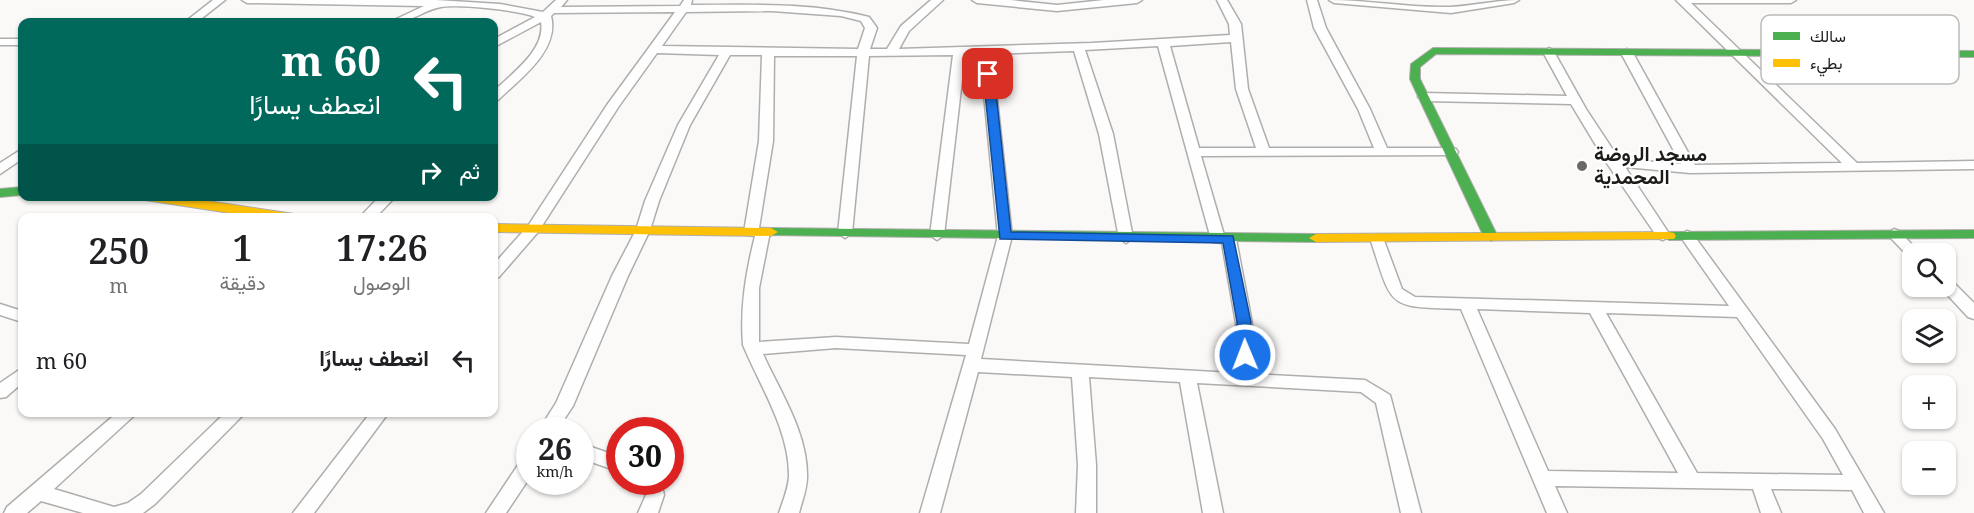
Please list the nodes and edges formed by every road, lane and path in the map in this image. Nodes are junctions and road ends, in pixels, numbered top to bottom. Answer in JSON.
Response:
{"nodes":[{"id":1,"x":220,"y":0,"type":"edge"},
{"id":2,"x":247,"y":0,"type":"edge"},
{"id":3,"x":358,"y":0,"type":"edge"},
{"id":4,"x":562,"y":0,"type":"edge"},
{"id":5,"x":938,"y":0,"type":"edge"},
{"id":6,"x":977,"y":0,"type":"edge"},
{"id":7,"x":1137,"y":0,"type":"edge"},
{"id":8,"x":1222,"y":0,"type":"edge"},
{"id":9,"x":1312,"y":0,"type":"edge"},
{"id":10,"x":1334,"y":0,"type":"edge"},
{"id":11,"x":1514,"y":0,"type":"edge"},
{"id":12,"x":1681,"y":0,"type":"edge"},
{"id":13,"x":1791,"y":0,"type":"edge"},
{"id":14,"x":444,"y":1,"type":"edge"},
{"id":15,"x":458,"y":1,"type":"edge"},
{"id":16,"x":1476,"y":3,"type":"edge"},
{"id":17,"x":687,"y":4,"type":"edge"},
{"id":18,"x":549,"y":13,"type":"junction"},
{"id":19,"x":195,"y":18,"type":"edge"},
{"id":20,"x":407,"y":18,"type":"edge"},
{"id":21,"x":1238,"y":38,"type":"junction"},
{"id":22,"x":498,"y":41,"type":"edge"},
{"id":23,"x":0,"y":42,"type":"edge"},
{"id":24,"x":18,"y":42,"type":"edge"},
{"id":25,"x":18,"y":43,"type":"edge"},
{"id":26,"x":1163,"y":43,"type":"junction"},
{"id":27,"x":1079,"y":49,"type":"junction"},
{"id":28,"x":655,"y":50,"type":"junction"},
{"id":29,"x":959,"y":51,"type":"junction"},
{"id":30,"x":986,"y":51,"type":"junction"},
{"id":31,"x":726,"y":52,"type":"junction"},
{"id":32,"x":768,"y":52,"type":"junction"},
{"id":33,"x":863,"y":52,"type":"junction"},
{"id":34,"x":892,"y":52,"type":"junction"},
{"id":35,"x":1548,"y":52,"type":"junction"},
{"id":36,"x":1627,"y":53,"type":"junction"},
{"id":37,"x":1959,"y":54,"type":"edge"},
{"id":38,"x":1974,"y":54,"type":"edge"},
{"id":39,"x":0,"y":55,"type":"edge"},
{"id":40,"x":1740,"y":55,"type":"junction"},
{"id":41,"x":1761,"y":55,"type":"edge"},
{"id":42,"x":1761,"y":76,"type":"edge"},
{"id":43,"x":1770,"y":84,"type":"edge"},
{"id":44,"x":498,"y":93,"type":"edge"},
{"id":45,"x":1424,"y":97,"type":"junction"},
{"id":46,"x":1575,"y":100,"type":"junction"},
{"id":47,"x":1194,"y":152,"type":"junction"},
{"id":48,"x":1264,"y":152,"type":"junction"},
{"id":49,"x":1382,"y":152,"type":"junction"},
{"id":50,"x":1451,"y":152,"type":"junction"},
{"id":51,"x":18,"y":156,"type":"edge"},
{"id":52,"x":1613,"y":162,"type":"junction"},
{"id":53,"x":1974,"y":165,"type":"edge"},
{"id":54,"x":1854,"y":167,"type":"junction"},
{"id":55,"x":1690,"y":169,"type":"junction"},
{"id":56,"x":0,"y":170,"type":"edge"},
{"id":57,"x":18,"y":191,"type":"edge"},
{"id":58,"x":0,"y":193,"type":"edge"},
{"id":59,"x":179,"y":201,"type":"edge"},
{"id":60,"x":219,"y":201,"type":"edge"},
{"id":61,"x":383,"y":201,"type":"edge"},
{"id":62,"x":213,"y":206,"type":"junction"},
{"id":63,"x":240,"y":213,"type":"edge"},
{"id":64,"x":371,"y":213,"type":"edge"},
{"id":65,"x":498,"y":228,"type":"edge"},
{"id":66,"x":533,"y":229,"type":"junction"},
{"id":67,"x":643,"y":230,"type":"junction"},
{"id":68,"x":757,"y":232,"type":"junction"},
{"id":69,"x":845,"y":233,"type":"junction"},
{"id":70,"x":1894,"y":234,"type":"junction"},
{"id":71,"x":1974,"y":234,"type":"edge"},
{"id":72,"x":937,"y":235,"type":"junction"},
{"id":73,"x":1663,"y":235,"type":"junction"},
{"id":74,"x":1005,"y":236,"type":"junction"},
{"id":75,"x":1688,"y":236,"type":"junction"},
{"id":76,"x":1491,"y":237,"type":"junction"},
{"id":77,"x":1126,"y":238,"type":"junction"},
{"id":78,"x":1377,"y":238,"type":"junction"},
{"id":79,"x":1223,"y":239,"type":"junction"},
{"id":80,"x":1903,"y":243,"type":"edge"},
{"id":81,"x":498,"y":268,"type":"edge"},
{"id":82,"x":1956,"y":294,"type":"edge"},
{"id":83,"x":1467,"y":304,"type":"junction"},
{"id":84,"x":1595,"y":308,"type":"junction"},
{"id":85,"x":0,"y":309,"type":"edge"},
{"id":86,"x":1742,"y":312,"type":"junction"},
{"id":87,"x":1974,"y":312,"type":"edge"},
{"id":88,"x":18,"y":316,"type":"edge"},
{"id":89,"x":753,"y":349,"type":"junction"},
{"id":90,"x":972,"y":357,"type":"junction"},
{"id":91,"x":1080,"y":372,"type":"junction"},
{"id":92,"x":1187,"y":376,"type":"junction"},
{"id":93,"x":18,"y":377,"type":"edge"},
{"id":94,"x":1242,"y":378,"type":"junction"},
{"id":95,"x":0,"y":392,"type":"edge"},
{"id":96,"x":124,"y":417,"type":"edge"},
{"id":97,"x":233,"y":417,"type":"edge"},
{"id":98,"x":377,"y":417,"type":"edge"},
{"id":99,"x":556,"y":417,"type":"edge"},
{"id":100,"x":1542,"y":478,"type":"junction"},
{"id":101,"x":1691,"y":480,"type":"junction"},
{"id":102,"x":1759,"y":481,"type":"junction"},
{"id":103,"x":516,"y":482,"type":"edge"},
{"id":104,"x":1857,"y":483,"type":"junction"},
{"id":105,"x":38,"y":492,"type":"junction"},
{"id":106,"x":655,"y":495,"type":"edge"},
{"id":107,"x":14,"y":513,"type":"edge"},
{"id":108,"x":109,"y":513,"type":"edge"},
{"id":109,"x":120,"y":513,"type":"edge"},
{"id":110,"x":303,"y":513,"type":"edge"},
{"id":111,"x":496,"y":513,"type":"edge"},
{"id":112,"x":648,"y":513,"type":"edge"},
{"id":113,"x":789,"y":513,"type":"edge"},
{"id":114,"x":930,"y":513,"type":"edge"},
{"id":115,"x":1086,"y":513,"type":"edge"},
{"id":116,"x":1213,"y":513,"type":"edge"},
{"id":117,"x":1412,"y":513,"type":"edge"},
{"id":118,"x":1557,"y":513,"type":"edge"},
{"id":119,"x":1771,"y":513,"type":"edge"},
{"id":120,"x":1874,"y":513,"type":"edge"}],
"edges":[{"from":1,"to":19,"type":"street"},
{"from":2,"to":3,"type":"street"},
{"from":3,"to":14,"type":"street"},
{"from":4,"to":18,"type":"street"},
{"from":5,"to":34,"type":"street"},
{"from":6,"to":7,"type":"street"},
{"from":8,"to":21,"type":"street"},
{"from":9,"to":49,"type":"street"},
{"from":10,"to":16,"type":"street"},
{"from":11,"to":16,"type":"street"},
{"from":12,"to":13,"type":"street"},
{"from":12,"to":40,"type":"street"},
{"from":14,"to":15,"type":"street"},
{"from":14,"to":20,"type":"street"},
{"from":15,"to":18,"type":"street"},
{"from":17,"to":18,"type":"street"},
{"from":17,"to":28,"type":"street"},
{"from":17,"to":33,"type":"street"},
{"from":18,"to":22,"type":"street"},
{"from":18,"to":44,"type":"street"},
{"from":21,"to":26,"type":"street"},
{"from":21,"to":48,"type":"street"},
{"from":23,"to":24,"type":"street"},
{"from":25,"to":39,"type":"street"},
{"from":26,"to":27,"type":"street"},
{"from":26,"to":47,"type":"street"},
{"from":27,"to":30,"type":"street"},
{"from":27,"to":77,"type":"street"},
{"from":28,"to":31,"type":"street"},
{"from":28,"to":66,"type":"street"},
{"from":29,"to":30,"type":"street"},
{"from":29,"to":34,"type":"street"},
{"from":29,"to":72,"type":"street"},
{"from":30,"to":74,"type":"street"},
{"from":31,"to":32,"type":"street"},
{"from":31,"to":67,"type":"street"},
{"from":32,"to":33,"type":"street"},
{"from":32,"to":68,"type":"street"},
{"from":33,"to":34,"type":"street"},
{"from":33,"to":69,"type":"street"},
{"from":35,"to":36,"type":"street"},
{"from":35,"to":45,"type":"street"},
{"from":35,"to":46,"type":"street"},
{"from":36,"to":40,"type":"street"},
{"from":36,"to":55,"type":"street"},
{"from":37,"to":38,"type":"street"},
{"from":40,"to":41,"type":"street"},
{"from":40,"to":42,"type":"street"},
{"from":43,"to":54,"type":"street"},
{"from":45,"to":46,"type":"street"},
{"from":45,"to":50,"type":"street"},
{"from":46,"to":52,"type":"street"},
{"from":47,"to":48,"type":"street"},
{"from":47,"to":79,"type":"street"},
{"from":48,"to":49,"type":"street"},
{"from":49,"to":50,"type":"street"},
{"from":50,"to":76,"type":"street"},
{"from":51,"to":56,"type":"street"},
{"from":52,"to":55,"type":"street"},
{"from":52,"to":73,"type":"street"},
{"from":53,"to":54,"type":"street"},
{"from":54,"to":55,"type":"street"},
{"from":57,"to":58,"type":"street"},
{"from":59,"to":62,"type":"street"},
{"from":60,"to":62,"type":"street"},
{"from":61,"to":64,"type":"street"},
{"from":62,"to":63,"type":"street"},
{"from":65,"to":66,"type":"street"},
{"from":66,"to":67,"type":"street"},
{"from":66,"to":81,"type":"street"},
{"from":67,"to":68,"type":"street"},
{"from":67,"to":99,"type":"street"},
{"from":68,"to":69,"type":"street"},
{"from":68,"to":89,"type":"street"},
{"from":69,"to":72,"type":"street"},
{"from":70,"to":71,"type":"street"},
{"from":70,"to":75,"type":"street"},
{"from":70,"to":80,"type":"street"},
{"from":72,"to":74,"type":"street"},
{"from":73,"to":75,"type":"street"},
{"from":73,"to":76,"type":"street"},
{"from":74,"to":77,"type":"street"},
{"from":74,"to":90,"type":"street"},
{"from":75,"to":86,"type":"street"},
{"from":76,"to":78,"type":"street"},
{"from":77,"to":79,"type":"street"},
{"from":78,"to":79,"type":"street"},
{"from":78,"to":83,"type":"street"},
{"from":79,"to":94,"type":"street"},
{"from":82,"to":87,"type":"street"},
{"from":83,"to":84,"type":"street"},
{"from":83,"to":100,"type":"street"},
{"from":84,"to":86,"type":"street"},
{"from":84,"to":101,"type":"street"},
{"from":85,"to":88,"type":"street"},
{"from":86,"to":104,"type":"street"},
{"from":89,"to":90,"type":"street"},
{"from":89,"to":113,"type":"street"},
{"from":90,"to":91,"type":"street"},
{"from":90,"to":114,"type":"street"},
{"from":91,"to":92,"type":"street"},
{"from":91,"to":115,"type":"street"},
{"from":92,"to":94,"type":"street"},
{"from":92,"to":116,"type":"street"},
{"from":93,"to":95,"type":"street"},
{"from":94,"to":117,"type":"street"},
{"from":96,"to":105,"type":"street"},
{"from":97,"to":109,"type":"street"},
{"from":98,"to":110,"type":"street"},
{"from":100,"to":101,"type":"street"},
{"from":100,"to":118,"type":"street"},
{"from":101,"to":102,"type":"street"},
{"from":102,"to":104,"type":"street"},
{"from":102,"to":119,"type":"street"},
{"from":103,"to":111,"type":"street"},
{"from":104,"to":120,"type":"street"},
{"from":105,"to":107,"type":"street"},
{"from":105,"to":108,"type":"street"},
{"from":106,"to":112,"type":"street"}]}
